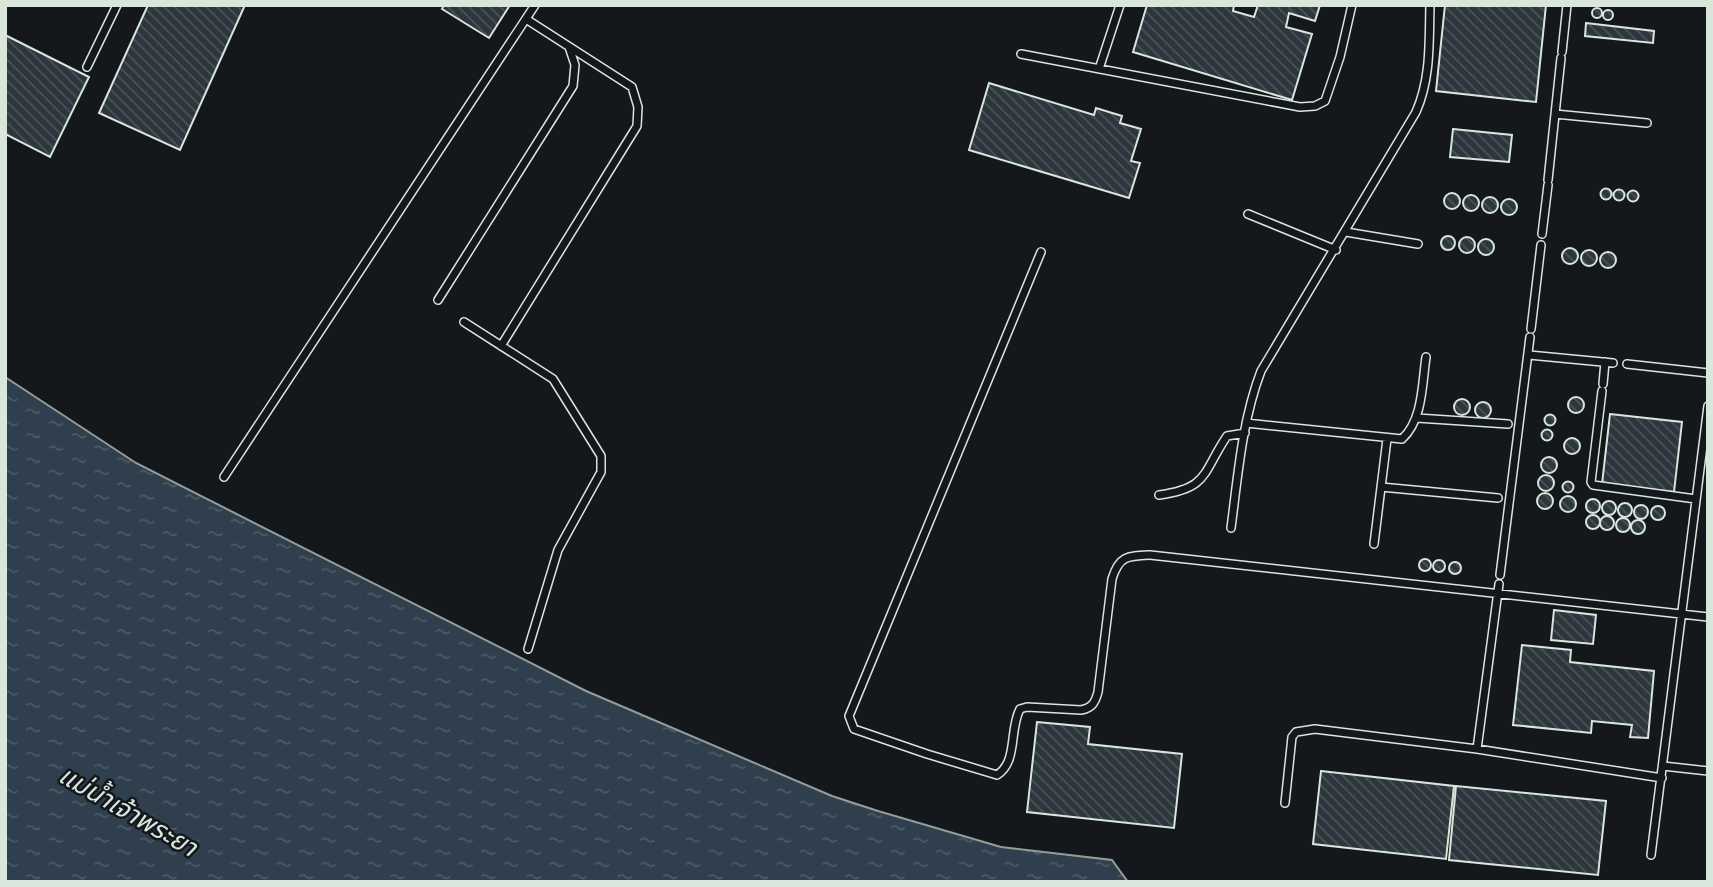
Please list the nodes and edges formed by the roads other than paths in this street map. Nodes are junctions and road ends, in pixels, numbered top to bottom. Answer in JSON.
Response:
{"nodes":[{"id":1,"x":117,"y":5,"type":"edge"},
{"id":2,"x":535,"y":5,"type":"edge"},
{"id":3,"x":1120,"y":5,"type":"edge"},
{"id":4,"x":1352,"y":5,"type":"edge"},
{"id":5,"x":1430,"y":5,"type":"edge"},
{"id":6,"x":1567,"y":5,"type":"edge"},
{"id":7,"x":526,"y":19,"type":"junction"},
{"id":8,"x":569,"y":47,"type":"junction"},
{"id":9,"x":1021,"y":54,"type":"dead end"},
{"id":10,"x":87,"y":67,"type":"dead end"},
{"id":11,"x":1099,"y":69,"type":"junction"},
{"id":12,"x":1555,"y":114,"type":"junction"},
{"id":13,"x":1647,"y":123,"type":"dead end"},
{"id":14,"x":1248,"y":214,"type":"dead end"},
{"id":15,"x":1346,"y":232,"type":"junction"},
{"id":16,"x":1542,"y":234,"type":"dead end"},
{"id":17,"x":1418,"y":244,"type":"dead end"},
{"id":18,"x":1541,"y":245,"type":"dead end"},
{"id":19,"x":1335,"y":250,"type":"junction"},
{"id":20,"x":1041,"y":251,"type":"dead end"},
{"id":21,"x":438,"y":300,"type":"dead end"},
{"id":22,"x":464,"y":321,"type":"dead end"},
{"id":23,"x":1531,"y":328,"type":"dead end"},
{"id":24,"x":1530,"y":337,"type":"dead end"},
{"id":25,"x":501,"y":346,"type":"junction"},
{"id":26,"x":1529,"y":355,"type":"junction"},
{"id":27,"x":1426,"y":357,"type":"dead end"},
{"id":28,"x":1627,"y":364,"type":"dead end"},
{"id":29,"x":1708,"y":373,"type":"edge"},
{"id":30,"x":1708,"y":405,"type":"edge"},
{"id":31,"x":1417,"y":418,"type":"junction"},
{"id":32,"x":1246,"y":423,"type":"junction"},
{"id":33,"x":1508,"y":424,"type":"dead end"},
{"id":34,"x":1245,"y":433,"type":"junction"},
{"id":35,"x":1387,"y":439,"type":"junction"},
{"id":36,"x":224,"y":477,"type":"dead end"},
{"id":37,"x":1381,"y":488,"type":"junction"},
{"id":38,"x":1159,"y":495,"type":"dead end"},
{"id":39,"x":1498,"y":498,"type":"dead end"},
{"id":40,"x":1696,"y":499,"type":"junction"},
{"id":41,"x":1231,"y":528,"type":"dead end"},
{"id":42,"x":1374,"y":544,"type":"dead end"},
{"id":43,"x":1498,"y":594,"type":"junction"},
{"id":44,"x":1682,"y":613,"type":"junction"},
{"id":45,"x":1708,"y":617,"type":"edge"},
{"id":46,"x":528,"y":649,"type":"dead end"},
{"id":47,"x":1478,"y":749,"type":"junction"},
{"id":48,"x":1663,"y":766,"type":"junction"},
{"id":49,"x":1708,"y":771,"type":"edge"},
{"id":50,"x":1662,"y":778,"type":"junction"},
{"id":51,"x":1284,"y":803,"type":"dead end"},
{"id":52,"x":1651,"y":855,"type":"dead end"}],
"edges":[{"from":1,"to":10,"type":"lane"},
{"from":2,"to":7,"type":"lane"},
{"from":3,"to":11,"type":"lane"},
{"from":4,"to":11,"type":"lane"},
{"from":5,"to":15,"type":"lane"},
{"from":6,"to":12,"type":"lane"},
{"from":7,"to":8,"type":"lane"},
{"from":7,"to":36,"type":"lane"},
{"from":8,"to":21,"type":"lane"},
{"from":8,"to":25,"type":"lane"},
{"from":9,"to":11,"type":"lane"},
{"from":12,"to":13,"type":"lane"},
{"from":12,"to":16,"type":"lane"},
{"from":14,"to":19,"type":"lane"},
{"from":15,"to":17,"type":"lane"},
{"from":15,"to":19,"type":"lane"},
{"from":18,"to":23,"type":"lane"},
{"from":19,"to":32,"type":"lane"},
{"from":20,"to":43,"type":"lane"},
{"from":22,"to":25,"type":"lane"},
{"from":24,"to":26,"type":"lane"},
{"from":25,"to":46,"type":"lane"},
{"from":26,"to":40,"type":"lane"},
{"from":26,"to":43,"type":"lane"},
{"from":27,"to":31,"type":"lane"},
{"from":28,"to":29,"type":"lane"},
{"from":30,"to":40,"type":"lane"},
{"from":31,"to":33,"type":"lane"},
{"from":31,"to":35,"type":"lane"},
{"from":32,"to":34,"type":"lane"},
{"from":32,"to":35,"type":"lane"},
{"from":34,"to":38,"type":"lane"},
{"from":34,"to":41,"type":"lane"},
{"from":35,"to":37,"type":"lane"},
{"from":37,"to":39,"type":"lane"},
{"from":37,"to":42,"type":"lane"},
{"from":40,"to":44,"type":"lane"},
{"from":43,"to":44,"type":"lane"},
{"from":43,"to":47,"type":"lane"},
{"from":44,"to":45,"type":"lane"},
{"from":44,"to":48,"type":"lane"},
{"from":47,"to":50,"type":"lane"},
{"from":47,"to":51,"type":"lane"},
{"from":48,"to":49,"type":"lane"},
{"from":48,"to":50,"type":"lane"},
{"from":50,"to":52,"type":"lane"}]}
